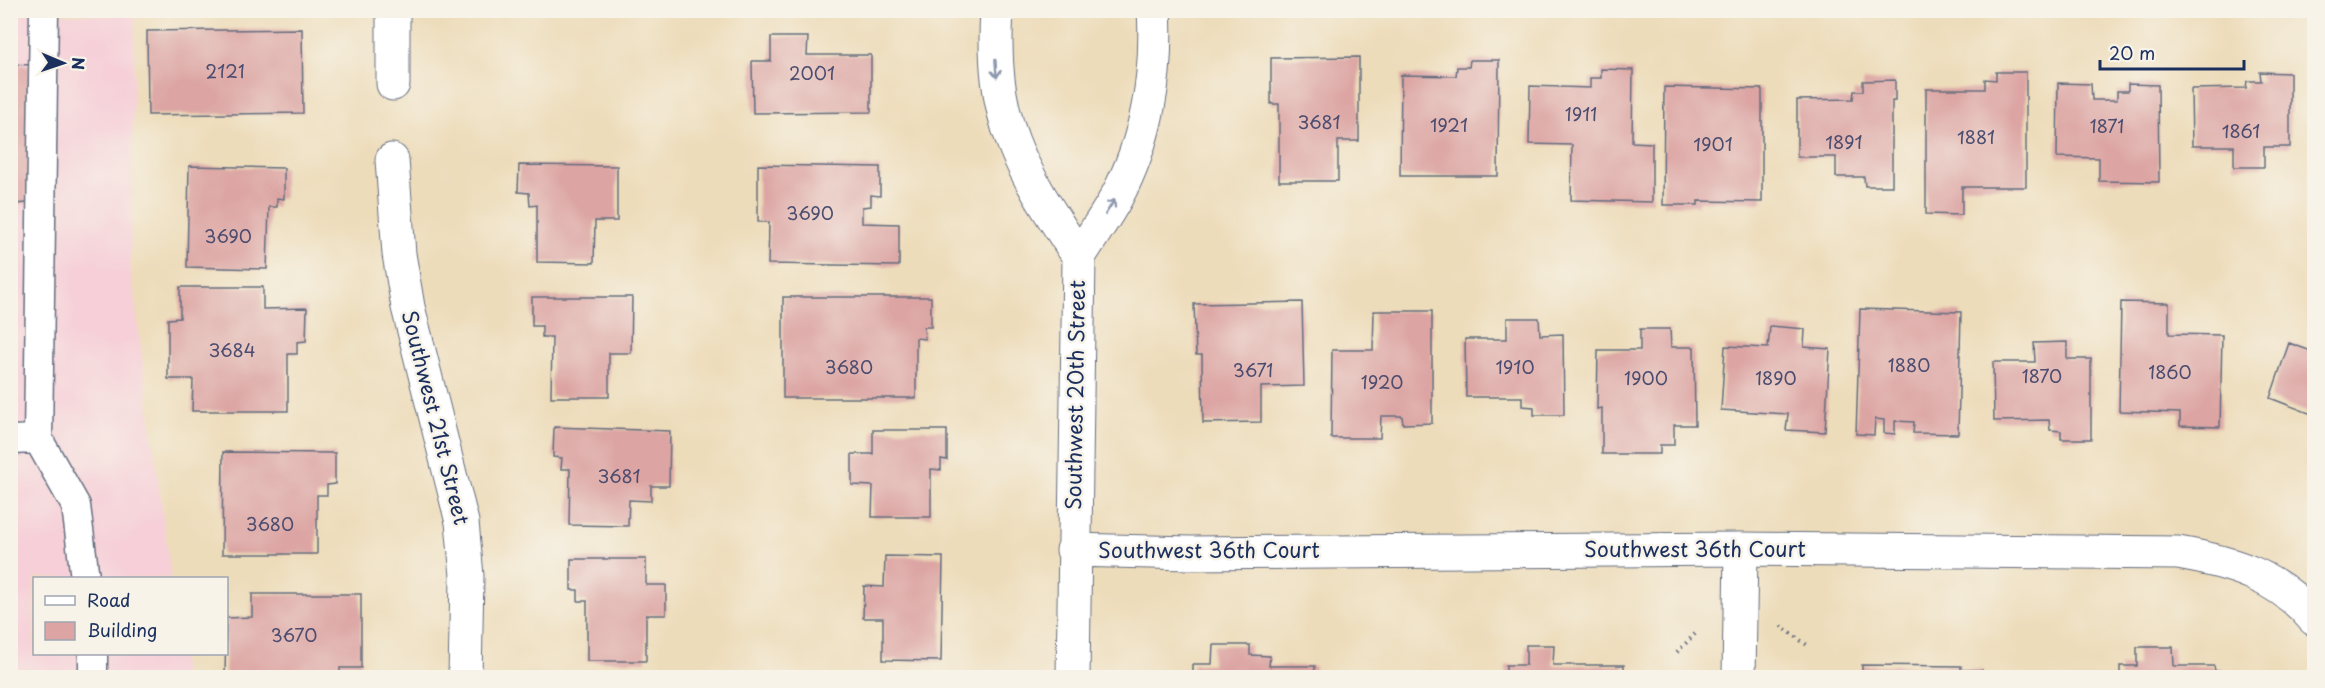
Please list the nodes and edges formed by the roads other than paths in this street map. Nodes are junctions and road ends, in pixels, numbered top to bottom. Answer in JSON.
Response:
{"nodes":[{"id":1,"x":44,"y":10,"type":"edge"},
{"id":2,"x":393,"y":10,"type":"edge"},
{"id":3,"x":997,"y":10,"type":"edge"},
{"id":4,"x":1154,"y":10,"type":"edge"},
{"id":5,"x":393,"y":84,"type":"dead end"},
{"id":6,"x":392,"y":160,"type":"dead end"},
{"id":7,"x":1079,"y":257,"type":"junction"},
{"id":8,"x":24,"y":440,"type":"edge"},
{"id":9,"x":1741,"y":549,"type":"junction"},
{"id":10,"x":1074,"y":550,"type":"junction"},
{"id":11,"x":85,"y":577,"type":"edge"},
{"id":12,"x":2309,"y":612,"type":"edge"},
{"id":13,"x":93,"y":655,"type":"edge"},
{"id":14,"x":93,"y":678,"type":"edge"},
{"id":15,"x":465,"y":678,"type":"edge"},
{"id":16,"x":1073,"y":678,"type":"edge"},
{"id":17,"x":1739,"y":678,"type":"edge"}],
"edges":[{"from":1,"to":8,"type":"lane"},
{"from":2,"to":5,"type":"street"},
{"from":3,"to":7,"type":"street","name":"Southwest 20th Street","one_way":true},
{"from":7,"to":4,"type":"street","name":"Southwest 20th Street","one_way":true},
{"from":6,"to":15,"type":"street","name":"Southwest 21st Street"},
{"from":7,"to":10,"type":"street","name":"Southwest 20th Street"},
{"from":8,"to":11,"type":"lane"},
{"from":9,"to":10,"type":"street","name":"Southwest 36th Court"},
{"from":9,"to":12,"type":"street","name":"Southwest 36th Court"},
{"from":9,"to":17,"type":"street"},
{"from":10,"to":16,"type":"street","name":"Southwest 20th Street"},
{"from":13,"to":14,"type":"lane"}]}
